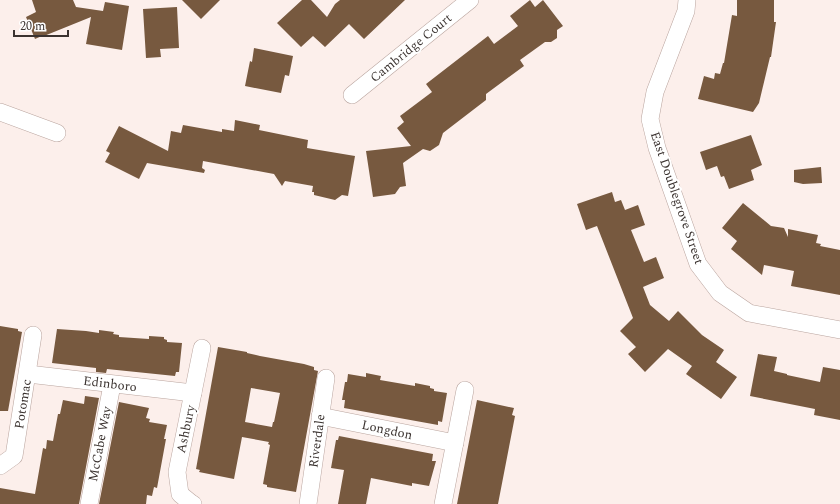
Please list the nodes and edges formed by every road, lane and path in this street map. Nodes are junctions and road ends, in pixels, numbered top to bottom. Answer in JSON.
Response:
{"nodes":[{"id":1,"x":470,"y":0,"type":"edge"},
{"id":2,"x":687,"y":0,"type":"edge"},
{"id":3,"x":352,"y":95,"type":"dead end"},
{"id":4,"x":0,"y":112,"type":"edge"},
{"id":5,"x":56,"y":133,"type":"dead end"},
{"id":6,"x":840,"y":330,"type":"edge"},
{"id":7,"x":33,"y":335,"type":"dead end"},
{"id":8,"x":202,"y":348,"type":"dead end"},
{"id":9,"x":28,"y":374,"type":"junction"},
{"id":10,"x":326,"y":378,"type":"dead end"},
{"id":11,"x":112,"y":385,"type":"junction"},
{"id":12,"x":465,"y":390,"type":"dead end"},
{"id":13,"x":193,"y":394,"type":"junction"},
{"id":14,"x":320,"y":416,"type":"junction"},
{"id":15,"x":455,"y":443,"type":"junction"},
{"id":16,"x":0,"y":466,"type":"edge"},
{"id":17,"x":89,"y":504,"type":"edge"},
{"id":18,"x":193,"y":504,"type":"edge"},
{"id":19,"x":308,"y":504,"type":"edge"},
{"id":20,"x":443,"y":504,"type":"edge"}],
"edges":[{"from":1,"to":3,"type":"street","name":"Cambridge Court"},
{"from":2,"to":6,"type":"street","name":"East Doublegrove Street"},
{"from":4,"to":5,"type":"street"},
{"from":7,"to":9,"type":"street","name":"Potomac"},
{"from":8,"to":13,"type":"street","name":"Ashbury"},
{"from":9,"to":11,"type":"street","name":"Edinboro"},
{"from":9,"to":16,"type":"street","name":"Potomac"},
{"from":10,"to":14,"type":"street","name":"Riverdale"},
{"from":11,"to":13,"type":"street","name":"Edinboro"},
{"from":11,"to":17,"type":"street","name":"McCabe Way"},
{"from":12,"to":15,"type":"street"},
{"from":13,"to":18,"type":"street","name":"Ashbury"},
{"from":14,"to":15,"type":"street","name":"Longdon"},
{"from":14,"to":19,"type":"street","name":"Riverdale"},
{"from":15,"to":20,"type":"street"}]}
